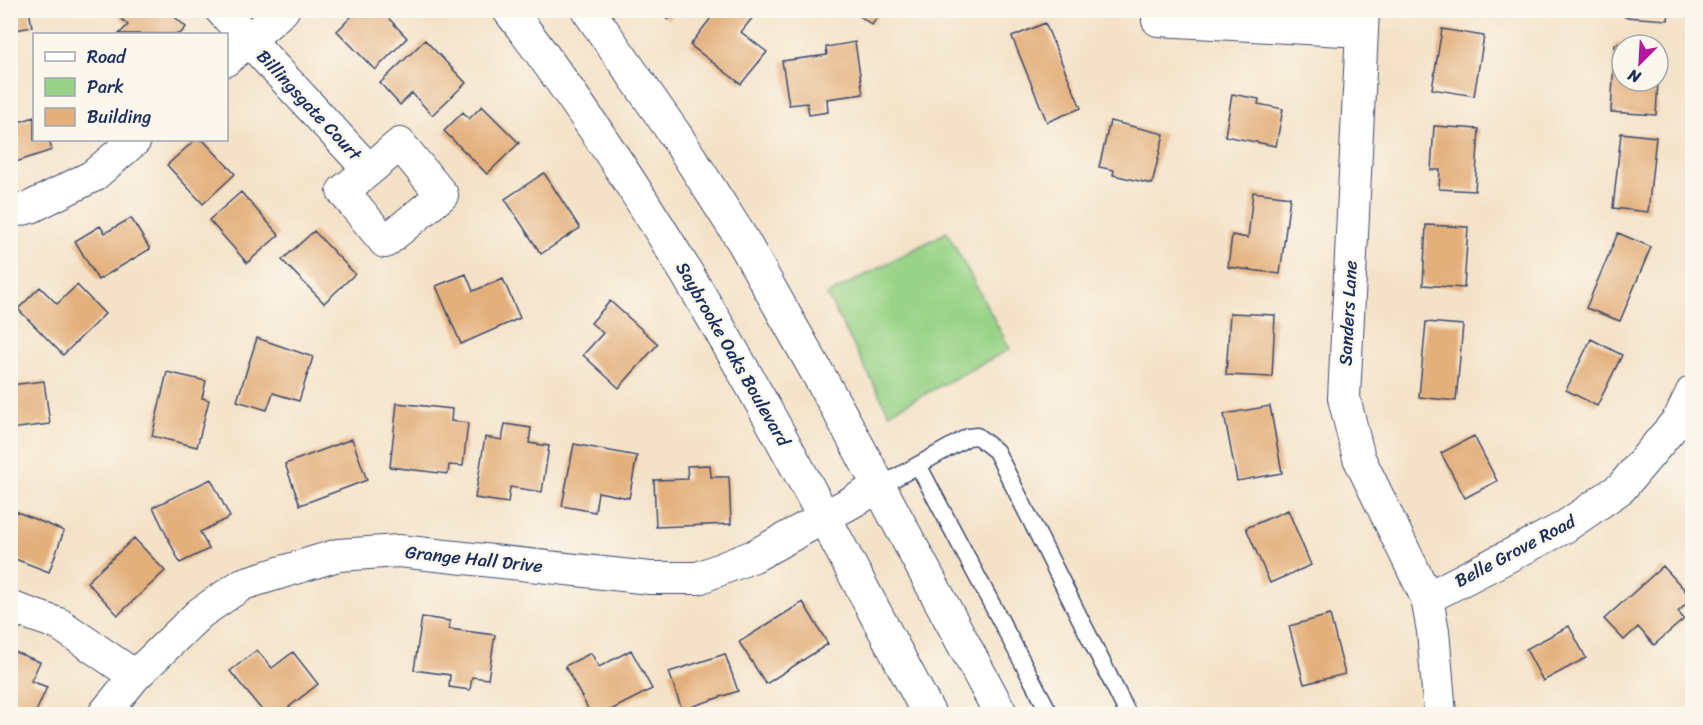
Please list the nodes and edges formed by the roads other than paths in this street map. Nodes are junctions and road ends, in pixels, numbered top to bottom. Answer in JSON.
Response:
{"nodes":[{"id":1,"x":221,"y":10,"type":"edge"},
{"id":2,"x":283,"y":10,"type":"edge"},
{"id":3,"x":509,"y":10,"type":"edge"},
{"id":4,"x":588,"y":10,"type":"edge"},
{"id":5,"x":1158,"y":20,"type":"dead end"},
{"id":6,"x":1363,"y":21,"type":"edge"},
{"id":7,"x":238,"y":50,"type":"edge"},
{"id":8,"x":134,"y":141,"type":"edge"},
{"id":9,"x":369,"y":170,"type":"dead end"},
{"id":10,"x":10,"y":212,"type":"edge"},
{"id":11,"x":1692,"y":392,"type":"edge"},
{"id":12,"x":918,"y":465,"type":"junction"},
{"id":13,"x":879,"y":487,"type":"junction"},
{"id":14,"x":824,"y":517,"type":"junction"},
{"id":15,"x":1427,"y":597,"type":"junction"},
{"id":16,"x":10,"y":607,"type":"edge"},
{"id":17,"x":135,"y":676,"type":"junction"},
{"id":18,"x":104,"y":714,"type":"edge"},
{"id":19,"x":930,"y":714,"type":"edge"},
{"id":20,"x":1001,"y":714,"type":"edge"},
{"id":21,"x":1050,"y":714,"type":"edge"},
{"id":22,"x":1128,"y":714,"type":"edge"},
{"id":23,"x":1440,"y":714,"type":"edge"}],
"edges":[{"from":1,"to":7,"type":"street","name":"Billingsgate Court"},
{"from":2,"to":7,"type":"street"},
{"from":3,"to":14,"type":"street","name":"Saybrooke Oaks Boulevard"},
{"from":4,"to":13,"type":"street"},
{"from":5,"to":6,"type":"street"},
{"from":6,"to":15,"type":"street","name":"Sanders Lane"},
{"from":7,"to":9,"type":"street","name":"Billingsgate Court"},
{"from":8,"to":10,"type":"street"},
{"from":11,"to":15,"type":"street","name":"Belle Grove Road"},
{"from":12,"to":13,"type":"lane"},
{"from":12,"to":21,"type":"lane"},
{"from":12,"to":22,"type":"lane"},
{"from":13,"to":14,"type":"street","name":"Grange Hall Drive"},
{"from":13,"to":20,"type":"street"},
{"from":14,"to":17,"type":"street","name":"Grange Hall Drive"},
{"from":14,"to":19,"type":"street","name":"Saybrooke Oaks Boulevard"},
{"from":15,"to":23,"type":"street","name":"Sanders Lane"},
{"from":16,"to":17,"type":"street"},
{"from":17,"to":18,"type":"street","name":"Grange Hall Drive"}]}
